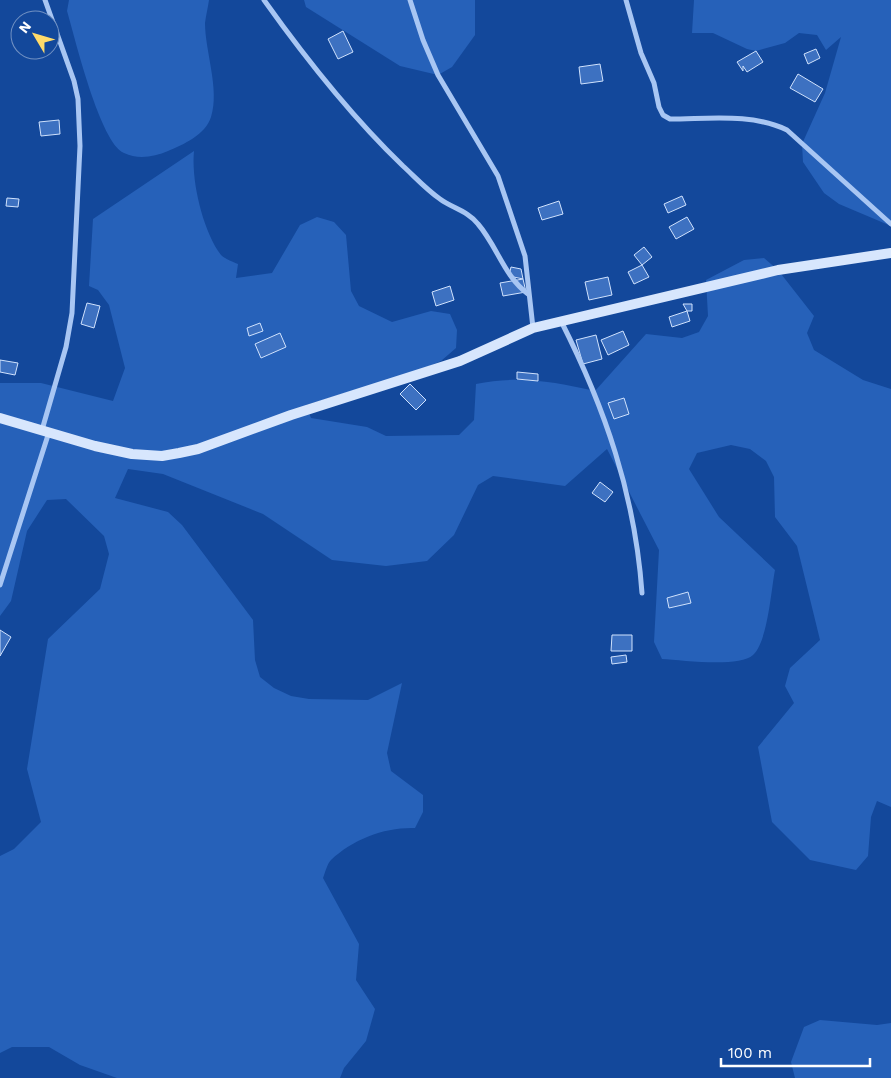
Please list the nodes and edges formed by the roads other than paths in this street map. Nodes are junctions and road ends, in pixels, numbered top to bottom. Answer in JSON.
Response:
{"nodes":[{"id":1,"x":45,"y":0,"type":"edge"},
{"id":2,"x":264,"y":0,"type":"edge"},
{"id":3,"x":410,"y":0,"type":"edge"},
{"id":4,"x":626,"y":0,"type":"edge"},
{"id":5,"x":891,"y":224,"type":"edge"},
{"id":6,"x":891,"y":253,"type":"edge"},
{"id":7,"x":528,"y":294,"type":"junction"},
{"id":8,"x":561,"y":321,"type":"junction"},
{"id":9,"x":533,"y":328,"type":"junction"},
{"id":10,"x":0,"y":418,"type":"edge"},
{"id":11,"x":45,"y":431,"type":"junction"},
{"id":12,"x":0,"y":585,"type":"edge"},
{"id":13,"x":642,"y":593,"type":"dead end"}],
"edges":[{"from":1,"to":11,"type":"street"},
{"from":2,"to":7,"type":"street"},
{"from":3,"to":7,"type":"street"},
{"from":4,"to":5,"type":"street"},
{"from":6,"to":8,"type":"street"},
{"from":7,"to":9,"type":"street"},
{"from":8,"to":9,"type":"street"},
{"from":8,"to":13,"type":"street"},
{"from":9,"to":11,"type":"street"},
{"from":10,"to":11,"type":"street"},
{"from":11,"to":12,"type":"street"}]}
